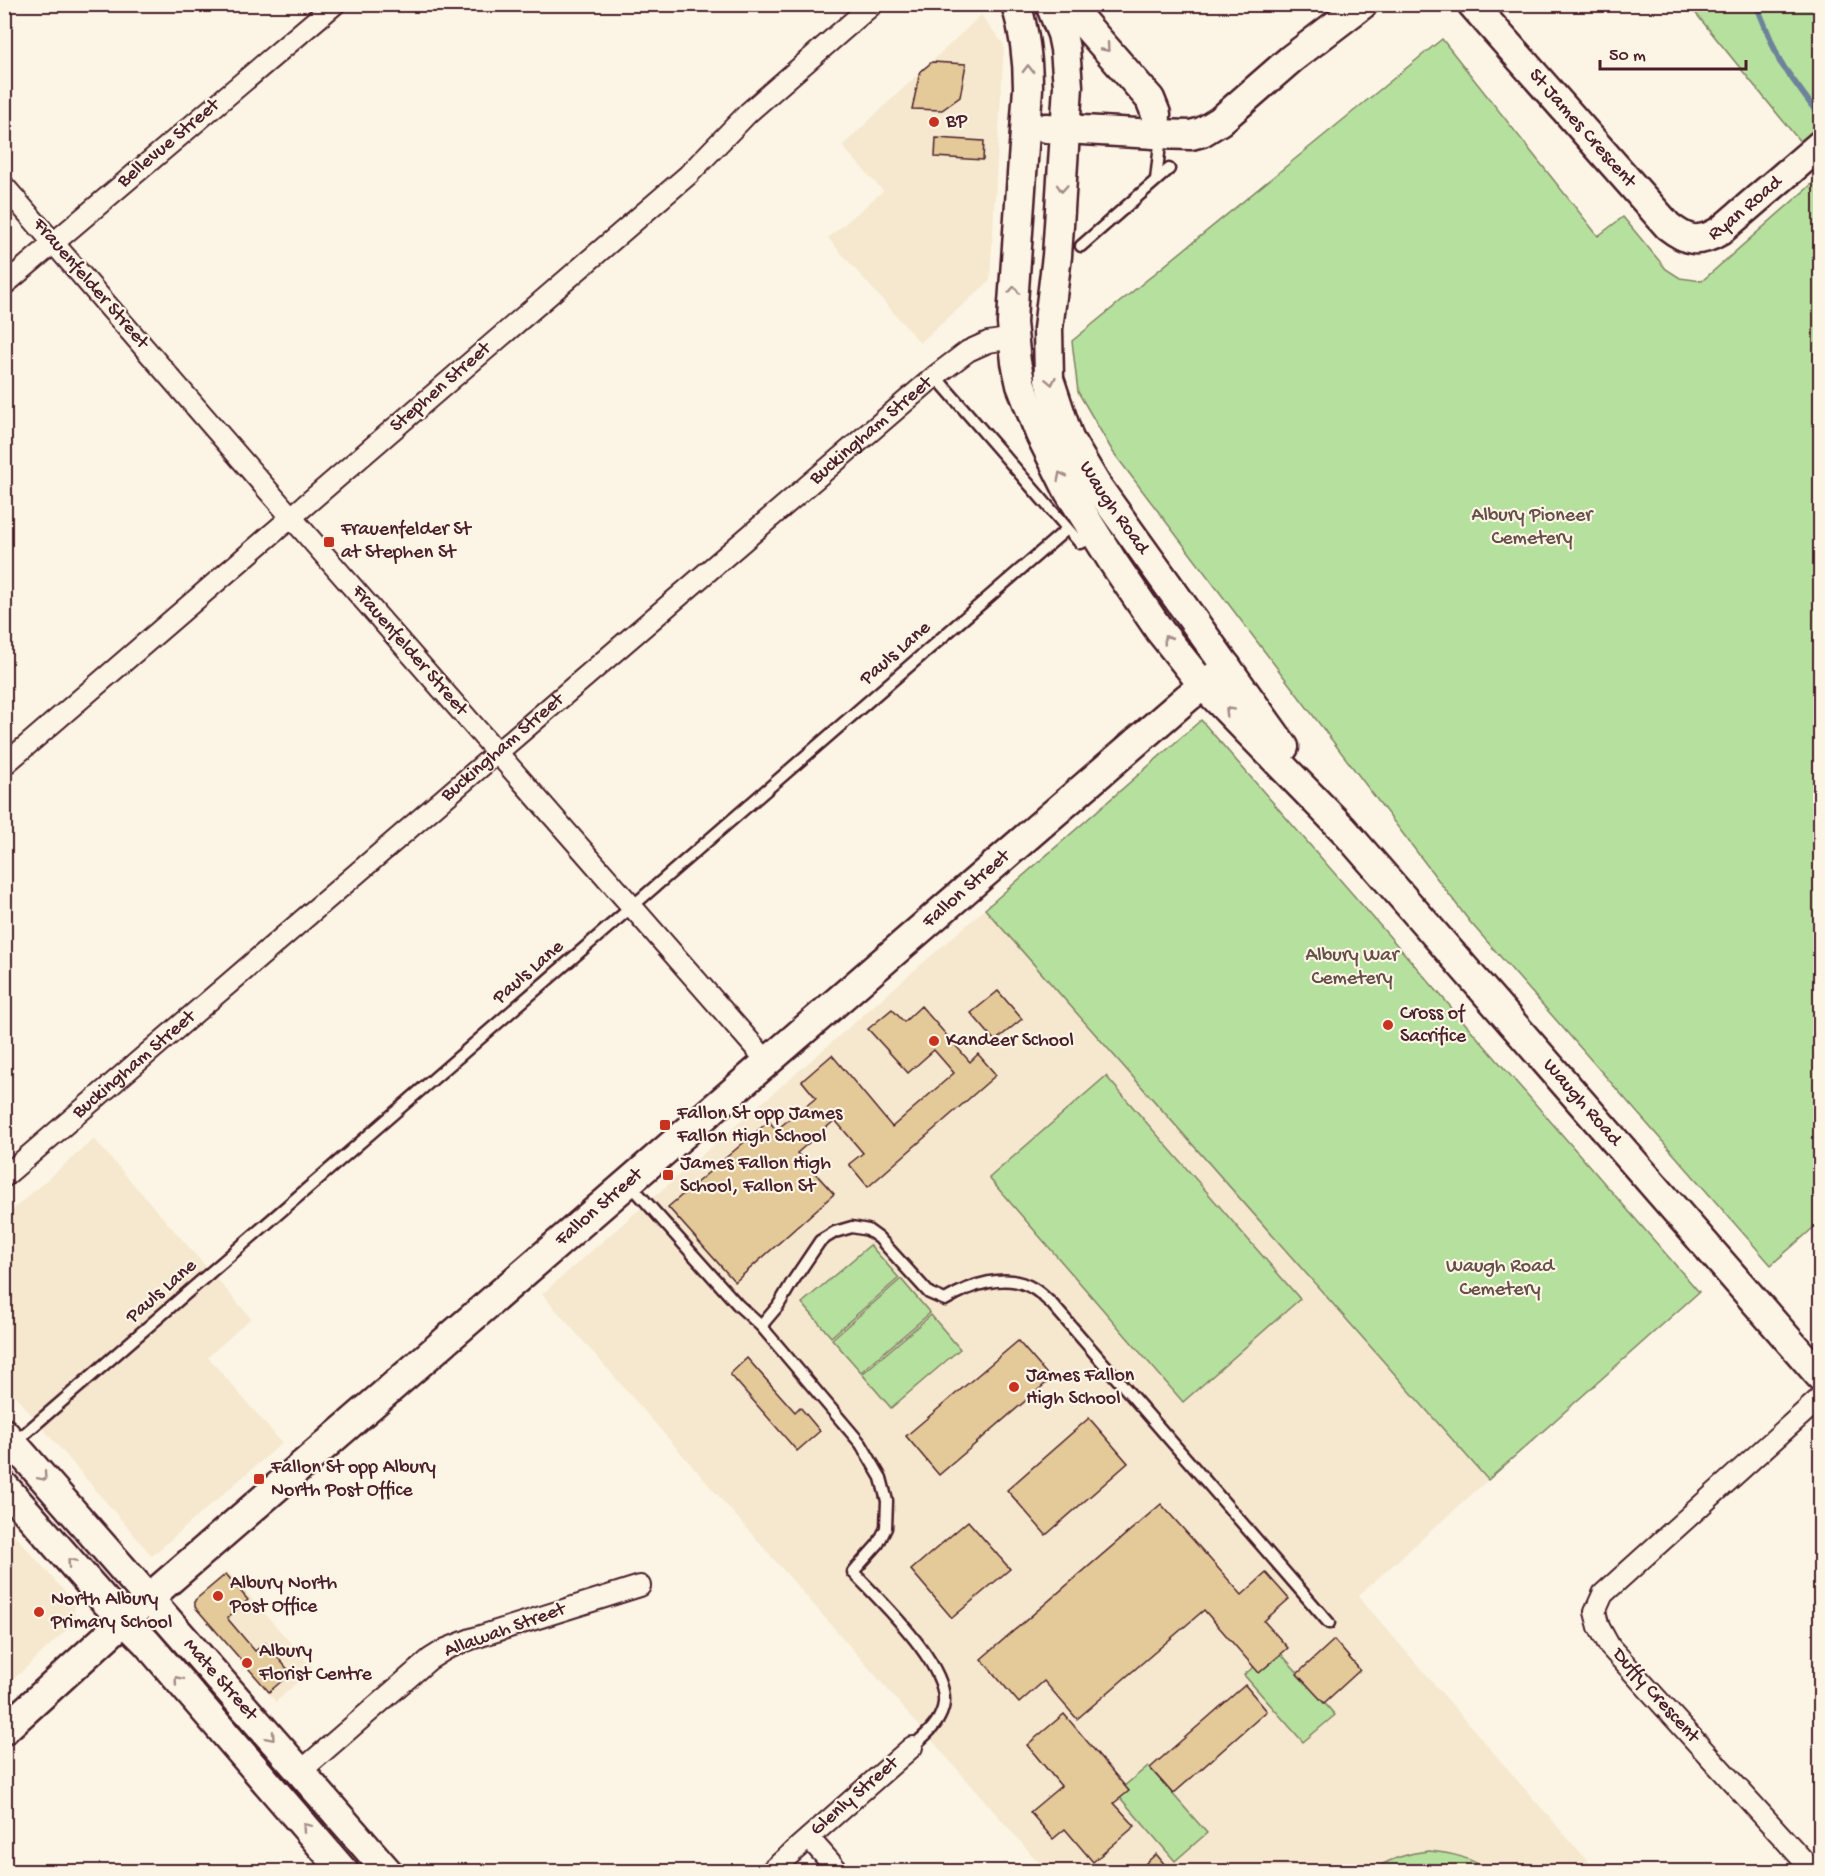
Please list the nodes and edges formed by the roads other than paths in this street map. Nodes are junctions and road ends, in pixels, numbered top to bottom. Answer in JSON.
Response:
{"nodes":[{"id":1,"x":335,"y":4,"type":"edge"},
{"id":2,"x":873,"y":4,"type":"edge"},
{"id":3,"x":1016,"y":4,"type":"edge"},
{"id":4,"x":1050,"y":4,"type":"edge"},
{"id":5,"x":1066,"y":4,"type":"edge"},
{"id":6,"x":1342,"y":4,"type":"edge"},
{"id":7,"x":1363,"y":4,"type":"edge"},
{"id":8,"x":1475,"y":7,"type":"edge"},
{"id":9,"x":1291,"y":59,"type":"junction"},
{"id":10,"x":1026,"y":128,"type":"junction"},
{"id":11,"x":1066,"y":129,"type":"junction"},
{"id":12,"x":1158,"y":134,"type":"junction"},
{"id":13,"x":1821,"y":145,"type":"edge"},
{"id":14,"x":1168,"y":169,"type":"dead end"},
{"id":15,"x":1156,"y":180,"type":"junction"},
{"id":16,"x":4,"y":186,"type":"edge"},
{"id":17,"x":1692,"y":239,"type":"joint"},
{"id":18,"x":54,"y":242,"type":"junction"},
{"id":19,"x":1081,"y":246,"type":"dead end"},
{"id":20,"x":4,"y":285,"type":"edge"},
{"id":21,"x":1014,"y":338,"type":"junction"},
{"id":22,"x":935,"y":376,"type":"junction"},
{"id":23,"x":292,"y":518,"type":"junction"},
{"id":24,"x":1067,"y":529,"type":"junction"},
{"id":25,"x":1097,"y":536,"type":"junction"},
{"id":26,"x":1227,"y":667,"type":"junction"},
{"id":27,"x":1203,"y":685,"type":"junction"},
{"id":28,"x":497,"y":751,"type":"junction"},
{"id":29,"x":4,"y":765,"type":"edge"},
{"id":30,"x":1342,"y":829,"type":"junction"},
{"id":31,"x":633,"y":906,"type":"junction"},
{"id":32,"x":767,"y":1061,"type":"junction"},
{"id":33,"x":4,"y":1178,"type":"edge"},
{"id":34,"x":629,"y":1183,"type":"junction"},
{"id":35,"x":761,"y":1326,"type":"junction"},
{"id":36,"x":1821,"y":1376,"type":"edge"},
{"id":37,"x":1821,"y":1398,"type":"edge"},
{"id":38,"x":9,"y":1438,"type":"edge"},
{"id":39,"x":4,"y":1486,"type":"edge"},
{"id":40,"x":640,"y":1586,"type":"dead end"},
{"id":41,"x":149,"y":1598,"type":"junction"},
{"id":42,"x":125,"y":1621,"type":"junction"},
{"id":43,"x":1329,"y":1623,"type":"dead end"},
{"id":44,"x":4,"y":1730,"type":"edge"},
{"id":45,"x":912,"y":1747,"type":"joint"},
{"id":46,"x":301,"y":1771,"type":"junction"},
{"id":47,"x":809,"y":1838,"type":"junction"},
{"id":48,"x":344,"y":1872,"type":"edge"},
{"id":49,"x":388,"y":1872,"type":"edge"},
{"id":50,"x":770,"y":1872,"type":"edge"},
{"id":51,"x":838,"y":1872,"type":"edge"},
{"id":52,"x":1814,"y":1872,"type":"edge"}],
"edges":[{"from":1,"to":18,"type":"street","name":"Bellevue Street"},
{"from":2,"to":23,"type":"street","name":"Stephen Street"},
{"from":10,"to":3,"type":"main road","name":"Waugh Road","one_way":true},
{"from":4,"to":11,"type":"main road","name":"Waugh Road"},
{"from":5,"to":12,"type":"main road","one_way":true},
{"from":6,"to":9,"type":"main road"},
{"from":7,"to":9,"type":"main road"},
{"from":8,"to":17,"type":"main road","name":"St James Crescent"},
{"from":9,"to":12,"type":"main road"},
{"from":10,"to":11,"type":"main road"},
{"from":21,"to":10,"type":"main road","name":"Waugh Road","one_way":true},
{"from":11,"to":12,"type":"main road"},
{"from":11,"to":26,"type":"main road","name":"Waugh Road","one_way":true},
{"from":12,"to":15,"type":"lane"},
{"from":13,"to":17,"type":"main road","name":"Ryan Road"},
{"from":14,"to":15,"type":"lane"},
{"from":15,"to":19,"type":"lane"},
{"from":16,"to":18,"type":"street","name":"Frauenfelder Street"},
{"from":18,"to":20,"type":"street","name":"Bellevue Street"},
{"from":18,"to":23,"type":"street","name":"Frauenfelder Street"},
{"from":21,"to":22,"type":"street","name":"Buckingham Street"},
{"from":25,"to":21,"type":"main road","name":"Waugh Road","one_way":true},
{"from":22,"to":24,"type":"lane","name":"Waugh Road"},
{"from":22,"to":28,"type":"street","name":"Buckingham Street"},
{"from":23,"to":28,"type":"street","name":"Frauenfelder Street"},
{"from":23,"to":29,"type":"street","name":"Stephen Street"},
{"from":24,"to":25,"type":"lane","name":"Waugh Road"},
{"from":24,"to":31,"type":"lane","name":"Pauls Lane"},
{"from":27,"to":25,"type":"main road","name":"Waugh Road","one_way":true},
{"from":26,"to":27,"type":"main road","name":"Fallon Street"},
{"from":26,"to":30,"type":"main road","name":"Waugh Road"},
{"from":30,"to":27,"type":"main road","name":"Waugh Road","one_way":true},
{"from":27,"to":32,"type":"main road","name":"Fallon Street"},
{"from":28,"to":31,"type":"street","name":"Frauenfelder Street"},
{"from":28,"to":33,"type":"street","name":"Buckingham Street"},
{"from":30,"to":36,"type":"main road","name":"Waugh Road"},
{"from":31,"to":32,"type":"street","name":"Frauenfelder Street"},
{"from":31,"to":38,"type":"lane","name":"Pauls Lane"},
{"from":32,"to":34,"type":"main road","name":"Fallon Street"},
{"from":34,"to":35,"type":"lane"},
{"from":34,"to":41,"type":"main road","name":"Fallon Street"},
{"from":35,"to":43,"type":"lane"},
{"from":35,"to":45,"type":"lane"},
{"from":37,"to":52,"type":"street","name":"Duffy Crescent"},
{"from":38,"to":41,"type":"main road","name":"Mate Street","one_way":true},
{"from":42,"to":39,"type":"main road","name":"Mate Street","one_way":true},
{"from":40,"to":46,"type":"street","name":"Allawah Street"},
{"from":41,"to":42,"type":"main road","name":"Fallon Street"},
{"from":41,"to":46,"type":"main road","name":"Mate Street","one_way":true},
{"from":42,"to":44,"type":"main road","name":"Fallon Street"},
{"from":48,"to":42,"type":"main road","name":"Mate Street","one_way":true},
{"from":45,"to":47,"type":"street","name":"Glenly Street"},
{"from":46,"to":49,"type":"main road","name":"Mate Street"},
{"from":47,"to":50,"type":"street","name":"Glenly Street"},
{"from":47,"to":51,"type":"street"}]}
